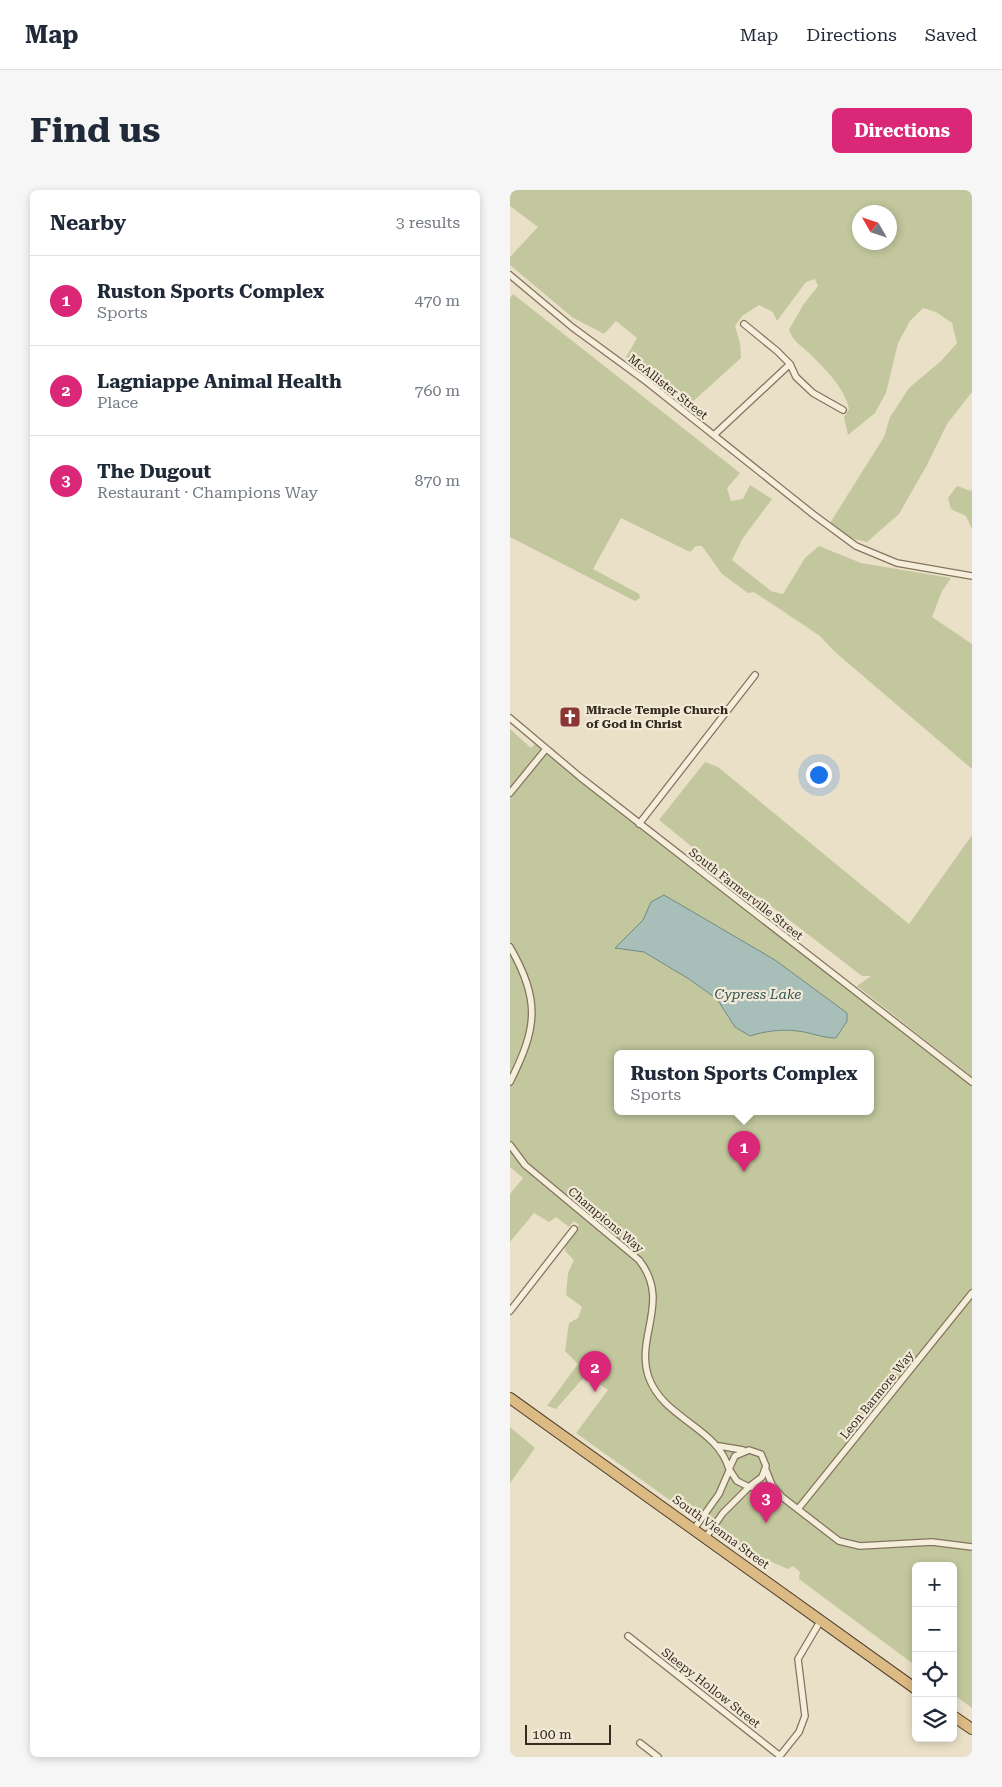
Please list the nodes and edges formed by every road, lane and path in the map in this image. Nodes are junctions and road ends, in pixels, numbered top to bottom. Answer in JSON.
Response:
{"nodes":[{"id":1,"x":510,"y":275,"type":"edge"},
{"id":2,"x":744,"y":324,"type":"dead end"},
{"id":3,"x":790,"y":364,"type":"junction"},
{"id":4,"x":843,"y":410,"type":"dead end"},
{"id":5,"x":714,"y":434,"type":"junction"},
{"id":6,"x":972,"y":576,"type":"edge"},
{"id":7,"x":754,"y":675,"type":"dead end"},
{"id":8,"x":510,"y":718,"type":"edge"},
{"id":9,"x":546,"y":749,"type":"junction"},
{"id":10,"x":510,"y":793,"type":"edge"},
{"id":11,"x":639,"y":824,"type":"junction"},
{"id":12,"x":510,"y":947,"type":"edge"},
{"id":13,"x":510,"y":1082,"type":"edge"},
{"id":14,"x":972,"y":1082,"type":"edge"},
{"id":15,"x":510,"y":1145,"type":"edge"},
{"id":16,"x":574,"y":1229,"type":"dead end"},
{"id":17,"x":972,"y":1293,"type":"edge"},
{"id":18,"x":510,"y":1311,"type":"edge"},
{"id":19,"x":510,"y":1398,"type":"edge"},
{"id":20,"x":718,"y":1446,"type":"junction"},
{"id":21,"x":746,"y":1450,"type":"junction"},
{"id":22,"x":729,"y":1470,"type":"junction"},
{"id":23,"x":766,"y":1470,"type":"junction"},
{"id":24,"x":750,"y":1487,"type":"junction"},
{"id":25,"x":782,"y":1497,"type":"junction"},
{"id":26,"x":798,"y":1509,"type":"junction"},
{"id":27,"x":694,"y":1529,"type":"junction"},
{"id":28,"x":706,"y":1537,"type":"junction"},
{"id":29,"x":972,"y":1547,"type":"edge"},
{"id":30,"x":821,"y":1620,"type":"junction"},
{"id":31,"x":628,"y":1636,"type":"dead end"},
{"id":32,"x":912,"y":1686,"type":"edge"},
{"id":33,"x":957,"y":1719,"type":"edge"},
{"id":34,"x":972,"y":1730,"type":"edge"},
{"id":35,"x":640,"y":1743,"type":"dead end"},
{"id":36,"x":780,"y":1756,"type":"edge"},
{"id":37,"x":658,"y":1757,"type":"edge"}],
"edges":[{"from":1,"to":5,"type":"street","name":"McAllister Street"},
{"from":2,"to":3,"type":"street"},
{"from":3,"to":4,"type":"street"},
{"from":3,"to":5,"type":"street"},
{"from":5,"to":6,"type":"street","name":"McAllister Street"},
{"from":7,"to":11,"type":"street"},
{"from":8,"to":9,"type":"street","name":"South Farmerville Street"},
{"from":9,"to":10,"type":"street"},
{"from":9,"to":11,"type":"street","name":"South Farmerville Street"},
{"from":11,"to":14,"type":"street","name":"South Farmerville Street"},
{"from":12,"to":13,"type":"street"},
{"from":15,"to":20,"type":"street","name":"Champions Way"},
{"from":16,"to":18,"type":"street"},
{"from":17,"to":26,"type":"street","name":"Leon Barmore Way"},
{"from":19,"to":27,"type":"highway","name":"South Vienna Street"},
{"from":20,"to":21,"type":"street","name":"Champions Way"},
{"from":20,"to":22,"type":"street","name":"Champions Way"},
{"from":21,"to":22,"type":"street"},
{"from":21,"to":23,"type":"street","name":"Champions Way"},
{"from":22,"to":24,"type":"street","name":"Champions Way"},
{"from":22,"to":27,"type":"street"},
{"from":23,"to":24,"type":"street"},
{"from":23,"to":25,"type":"street","name":"Champions Way"},
{"from":24,"to":25,"type":"street","name":"Champions Way"},
{"from":24,"to":28,"type":"street"},
{"from":25,"to":26,"type":"street","name":"Champions Way"},
{"from":26,"to":29,"type":"street","name":"Champions Way"},
{"from":27,"to":28,"type":"highway","name":"South Vienna Street"},
{"from":28,"to":30,"type":"highway","name":"South Vienna Street"},
{"from":30,"to":32,"type":"highway","name":"South Vienna Street"},
{"from":30,"to":36,"type":"street"},
{"from":31,"to":36,"type":"street","name":"Sleepy Hollow Street"},
{"from":33,"to":34,"type":"highway"},
{"from":35,"to":37,"type":"street"}]}
